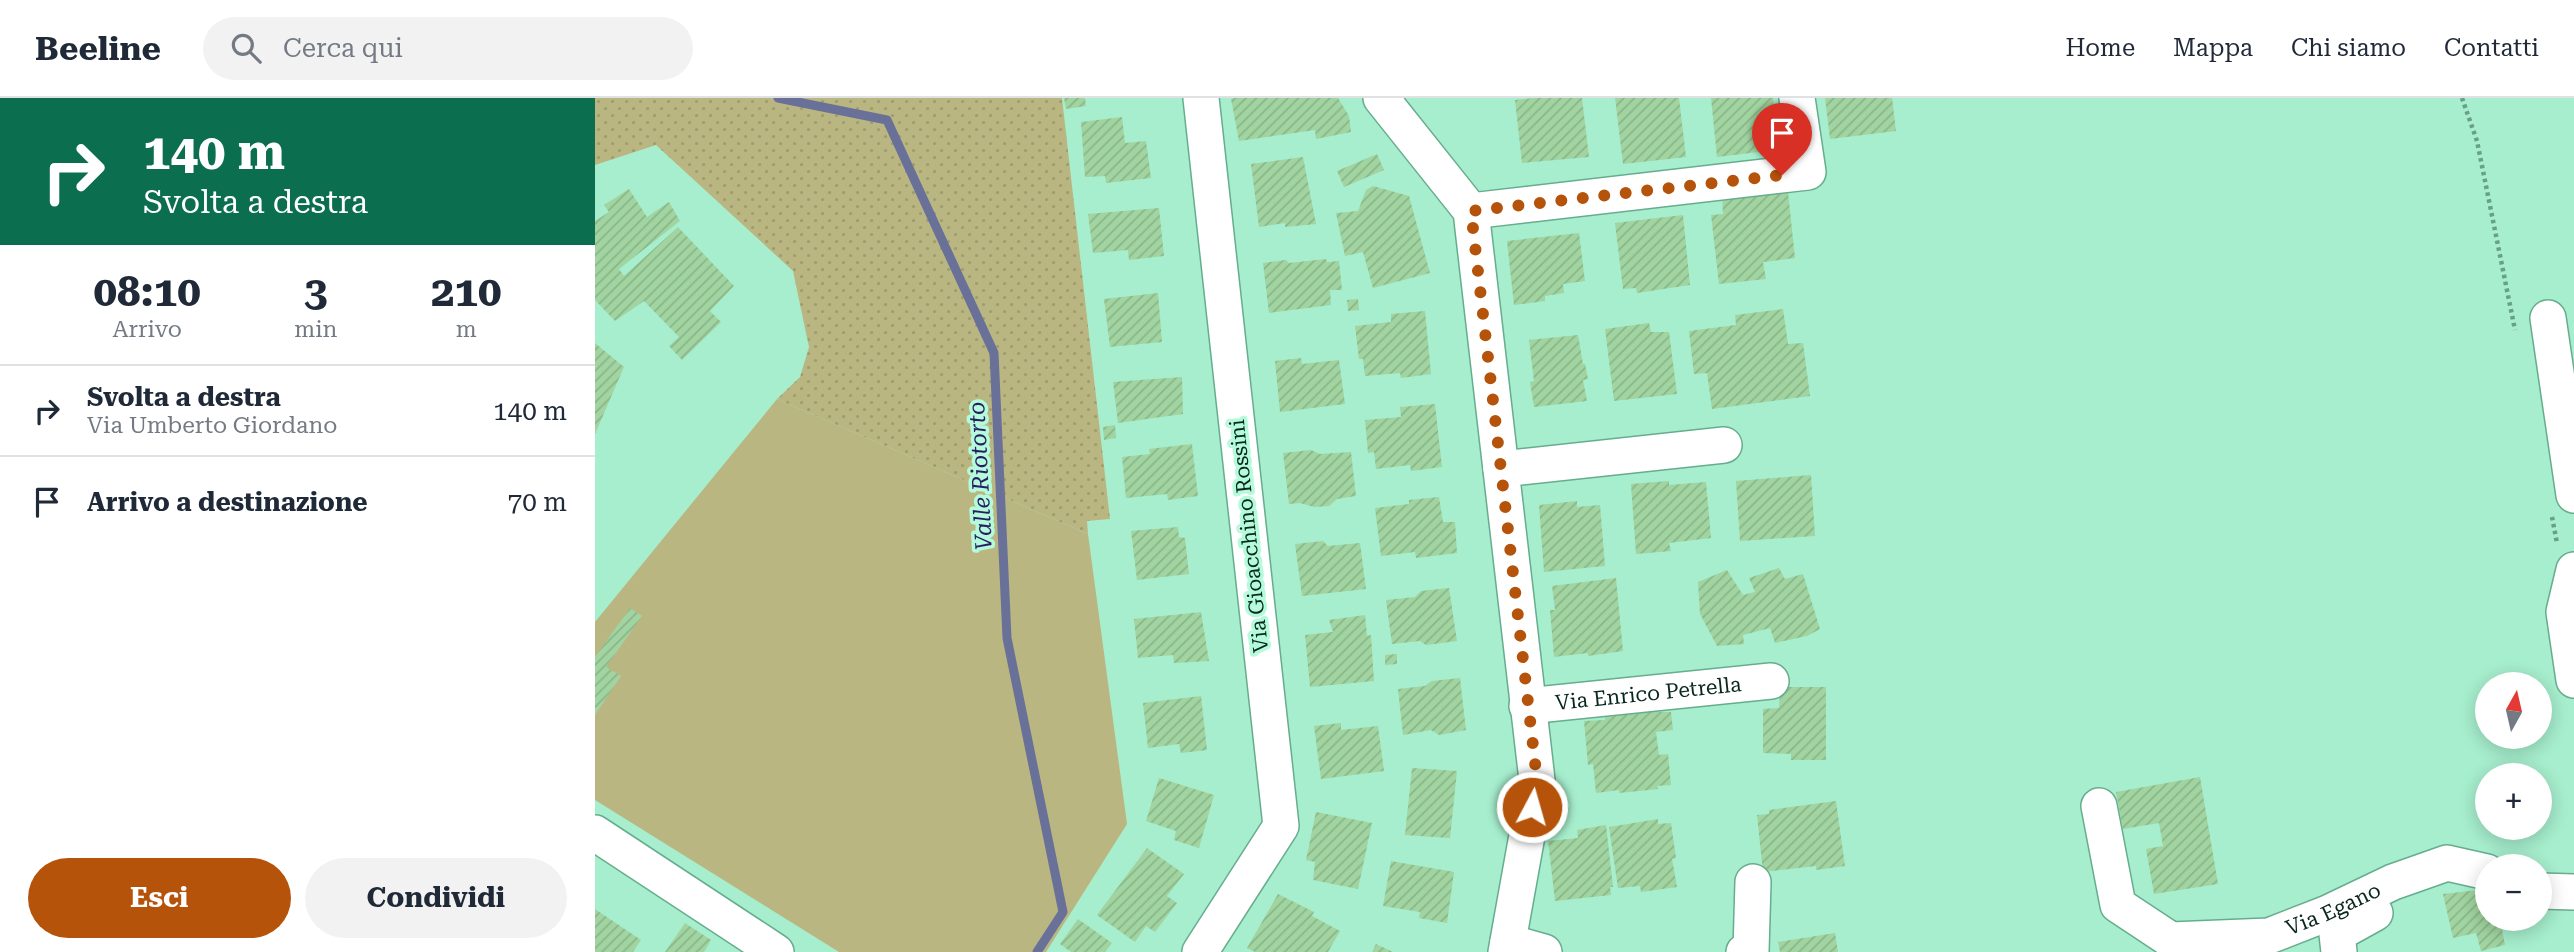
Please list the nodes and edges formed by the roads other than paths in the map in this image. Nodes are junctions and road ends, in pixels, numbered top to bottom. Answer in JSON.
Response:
{"nodes":[{"id":1,"x":1201,"y":98,"type":"edge"},
{"id":2,"x":1381,"y":98,"type":"edge"},
{"id":3,"x":1797,"y":98,"type":"edge"},
{"id":4,"x":1471,"y":211,"type":"junction"},
{"id":5,"x":2548,"y":318,"type":"dead end"},
{"id":6,"x":1724,"y":445,"type":"dead end"},
{"id":7,"x":1501,"y":470,"type":"junction"},
{"id":8,"x":2574,"y":495,"type":"edge"},
{"id":9,"x":2573,"y":576,"type":"edge"},
{"id":10,"x":2574,"y":680,"type":"edge"},
{"id":11,"x":1771,"y":681,"type":"dead end"},
{"id":12,"x":1527,"y":706,"type":"junction"},
{"id":13,"x":2099,"y":806,"type":"dead end"},
{"id":14,"x":595,"y":833,"type":"edge"},
{"id":15,"x":2475,"y":869,"type":"edge"},
{"id":16,"x":2420,"y":873,"type":"junction"},
{"id":17,"x":1753,"y":881,"type":"dead end"},
{"id":18,"x":2552,"y":891,"type":"edge"},
{"id":19,"x":2574,"y":892,"type":"edge"},
{"id":20,"x":1507,"y":947,"type":"edge"},
{"id":21,"x":776,"y":952,"type":"edge"},
{"id":22,"x":1200,"y":952,"type":"edge"},
{"id":23,"x":1544,"y":952,"type":"edge"},
{"id":24,"x":1744,"y":952,"type":"edge"},
{"id":25,"x":2339,"y":952,"type":"edge"}],
"edges":[{"from":1,"to":22,"type":"street","name":"Via Gioacchino Rossini"},
{"from":2,"to":4,"type":"street"},
{"from":3,"to":4,"type":"street"},
{"from":4,"to":7,"type":"street"},
{"from":5,"to":8,"type":"street"},
{"from":6,"to":7,"type":"street"},
{"from":7,"to":12,"type":"street"},
{"from":9,"to":10,"type":"street"},
{"from":11,"to":12,"type":"street","name":"Via Enrico Petrella"},
{"from":12,"to":20,"type":"street"},
{"from":13,"to":16,"type":"street","name":"Via Egano"},
{"from":14,"to":21,"type":"street"},
{"from":15,"to":16,"type":"street","name":"Via Egano"},
{"from":16,"to":25,"type":"street"},
{"from":17,"to":24,"type":"street"},
{"from":18,"to":19,"type":"street"},
{"from":20,"to":23,"type":"street"}]}
